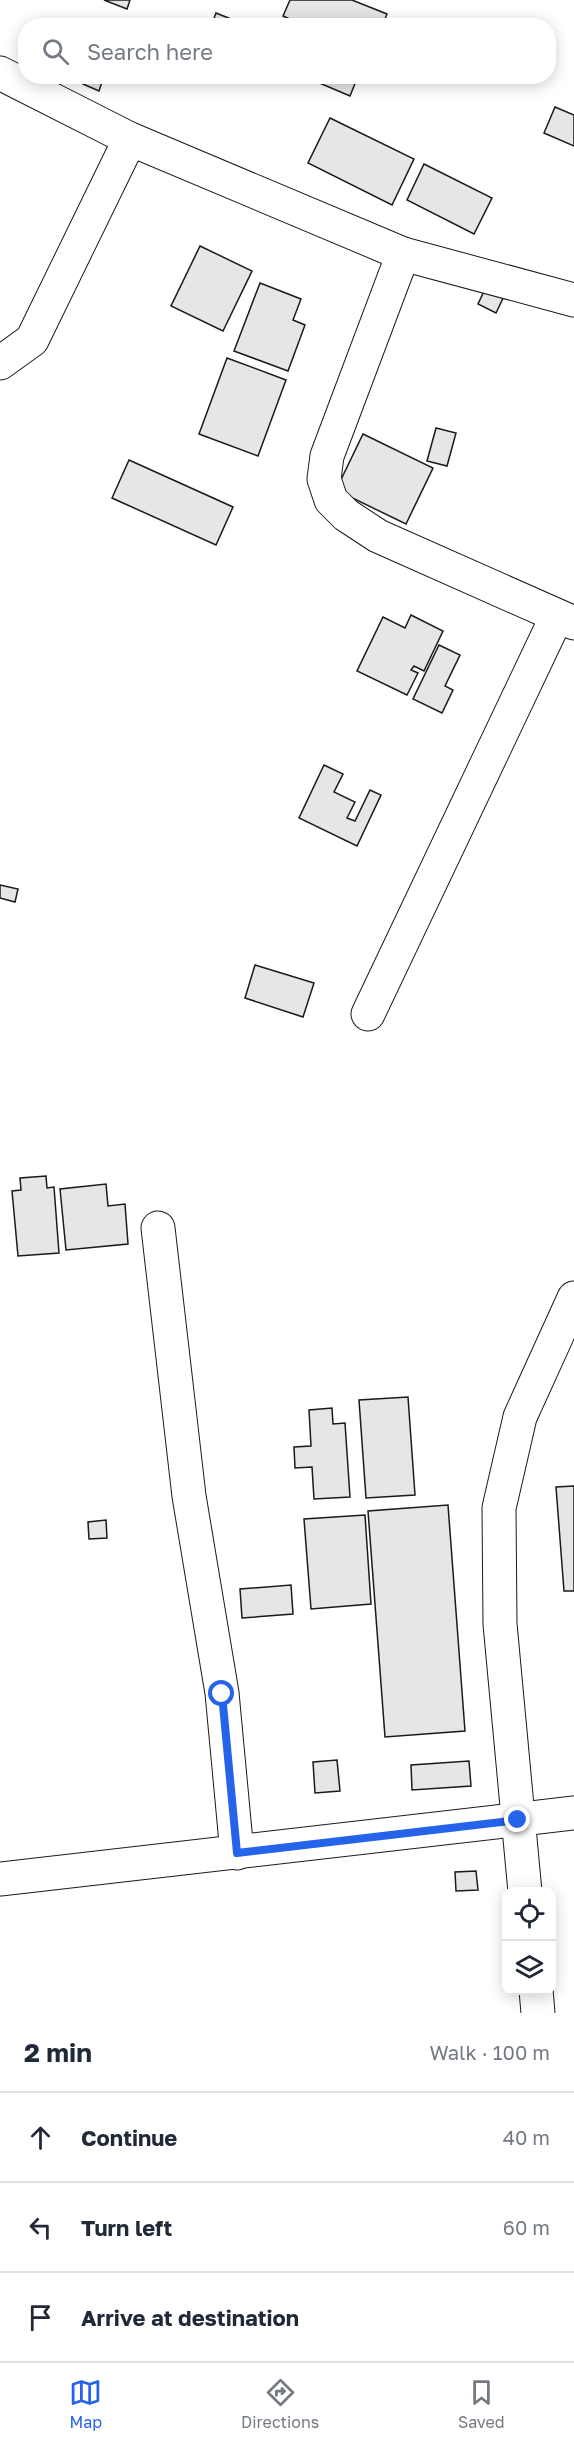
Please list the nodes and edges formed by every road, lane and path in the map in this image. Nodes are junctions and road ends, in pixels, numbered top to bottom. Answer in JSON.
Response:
{"nodes":[{"id":1,"x":0,"y":73,"type":"edge"},
{"id":2,"x":18,"y":82,"type":"edge"},
{"id":3,"x":22,"y":84,"type":"edge"},
{"id":4,"x":129,"y":139,"type":"junction"},
{"id":5,"x":403,"y":254,"type":"junction"},
{"id":6,"x":574,"y":300,"type":"edge"},
{"id":7,"x":0,"y":363,"type":"edge"},
{"id":8,"x":566,"y":620,"type":"edge"},
{"id":9,"x":368,"y":1014,"type":"dead end"},
{"id":10,"x":158,"y":1228,"type":"dead end"},
{"id":11,"x":574,"y":1298,"type":"edge"},
{"id":12,"x":574,"y":1813,"type":"edge"},
{"id":13,"x":518,"y":1820,"type":"junction"},
{"id":14,"x":237,"y":1853,"type":"junction"},
{"id":15,"x":0,"y":1879,"type":"edge"},
{"id":16,"x":525,"y":1887,"type":"edge"},
{"id":17,"x":536,"y":1995,"type":"edge"},
{"id":18,"x":538,"y":2013,"type":"edge"}],
"edges":[{"from":1,"to":2,"type":"street"},
{"from":3,"to":4,"type":"street"},
{"from":4,"to":5,"type":"street"},
{"from":4,"to":7,"type":"street"},
{"from":5,"to":6,"type":"street"},
{"from":5,"to":8,"type":"street"},
{"from":8,"to":9,"type":"street"},
{"from":10,"to":14,"type":"street"},
{"from":11,"to":13,"type":"street"},
{"from":12,"to":13,"type":"street"},
{"from":13,"to":14,"type":"street"},
{"from":13,"to":16,"type":"street"},
{"from":14,"to":15,"type":"street"},
{"from":17,"to":18,"type":"street"}]}
